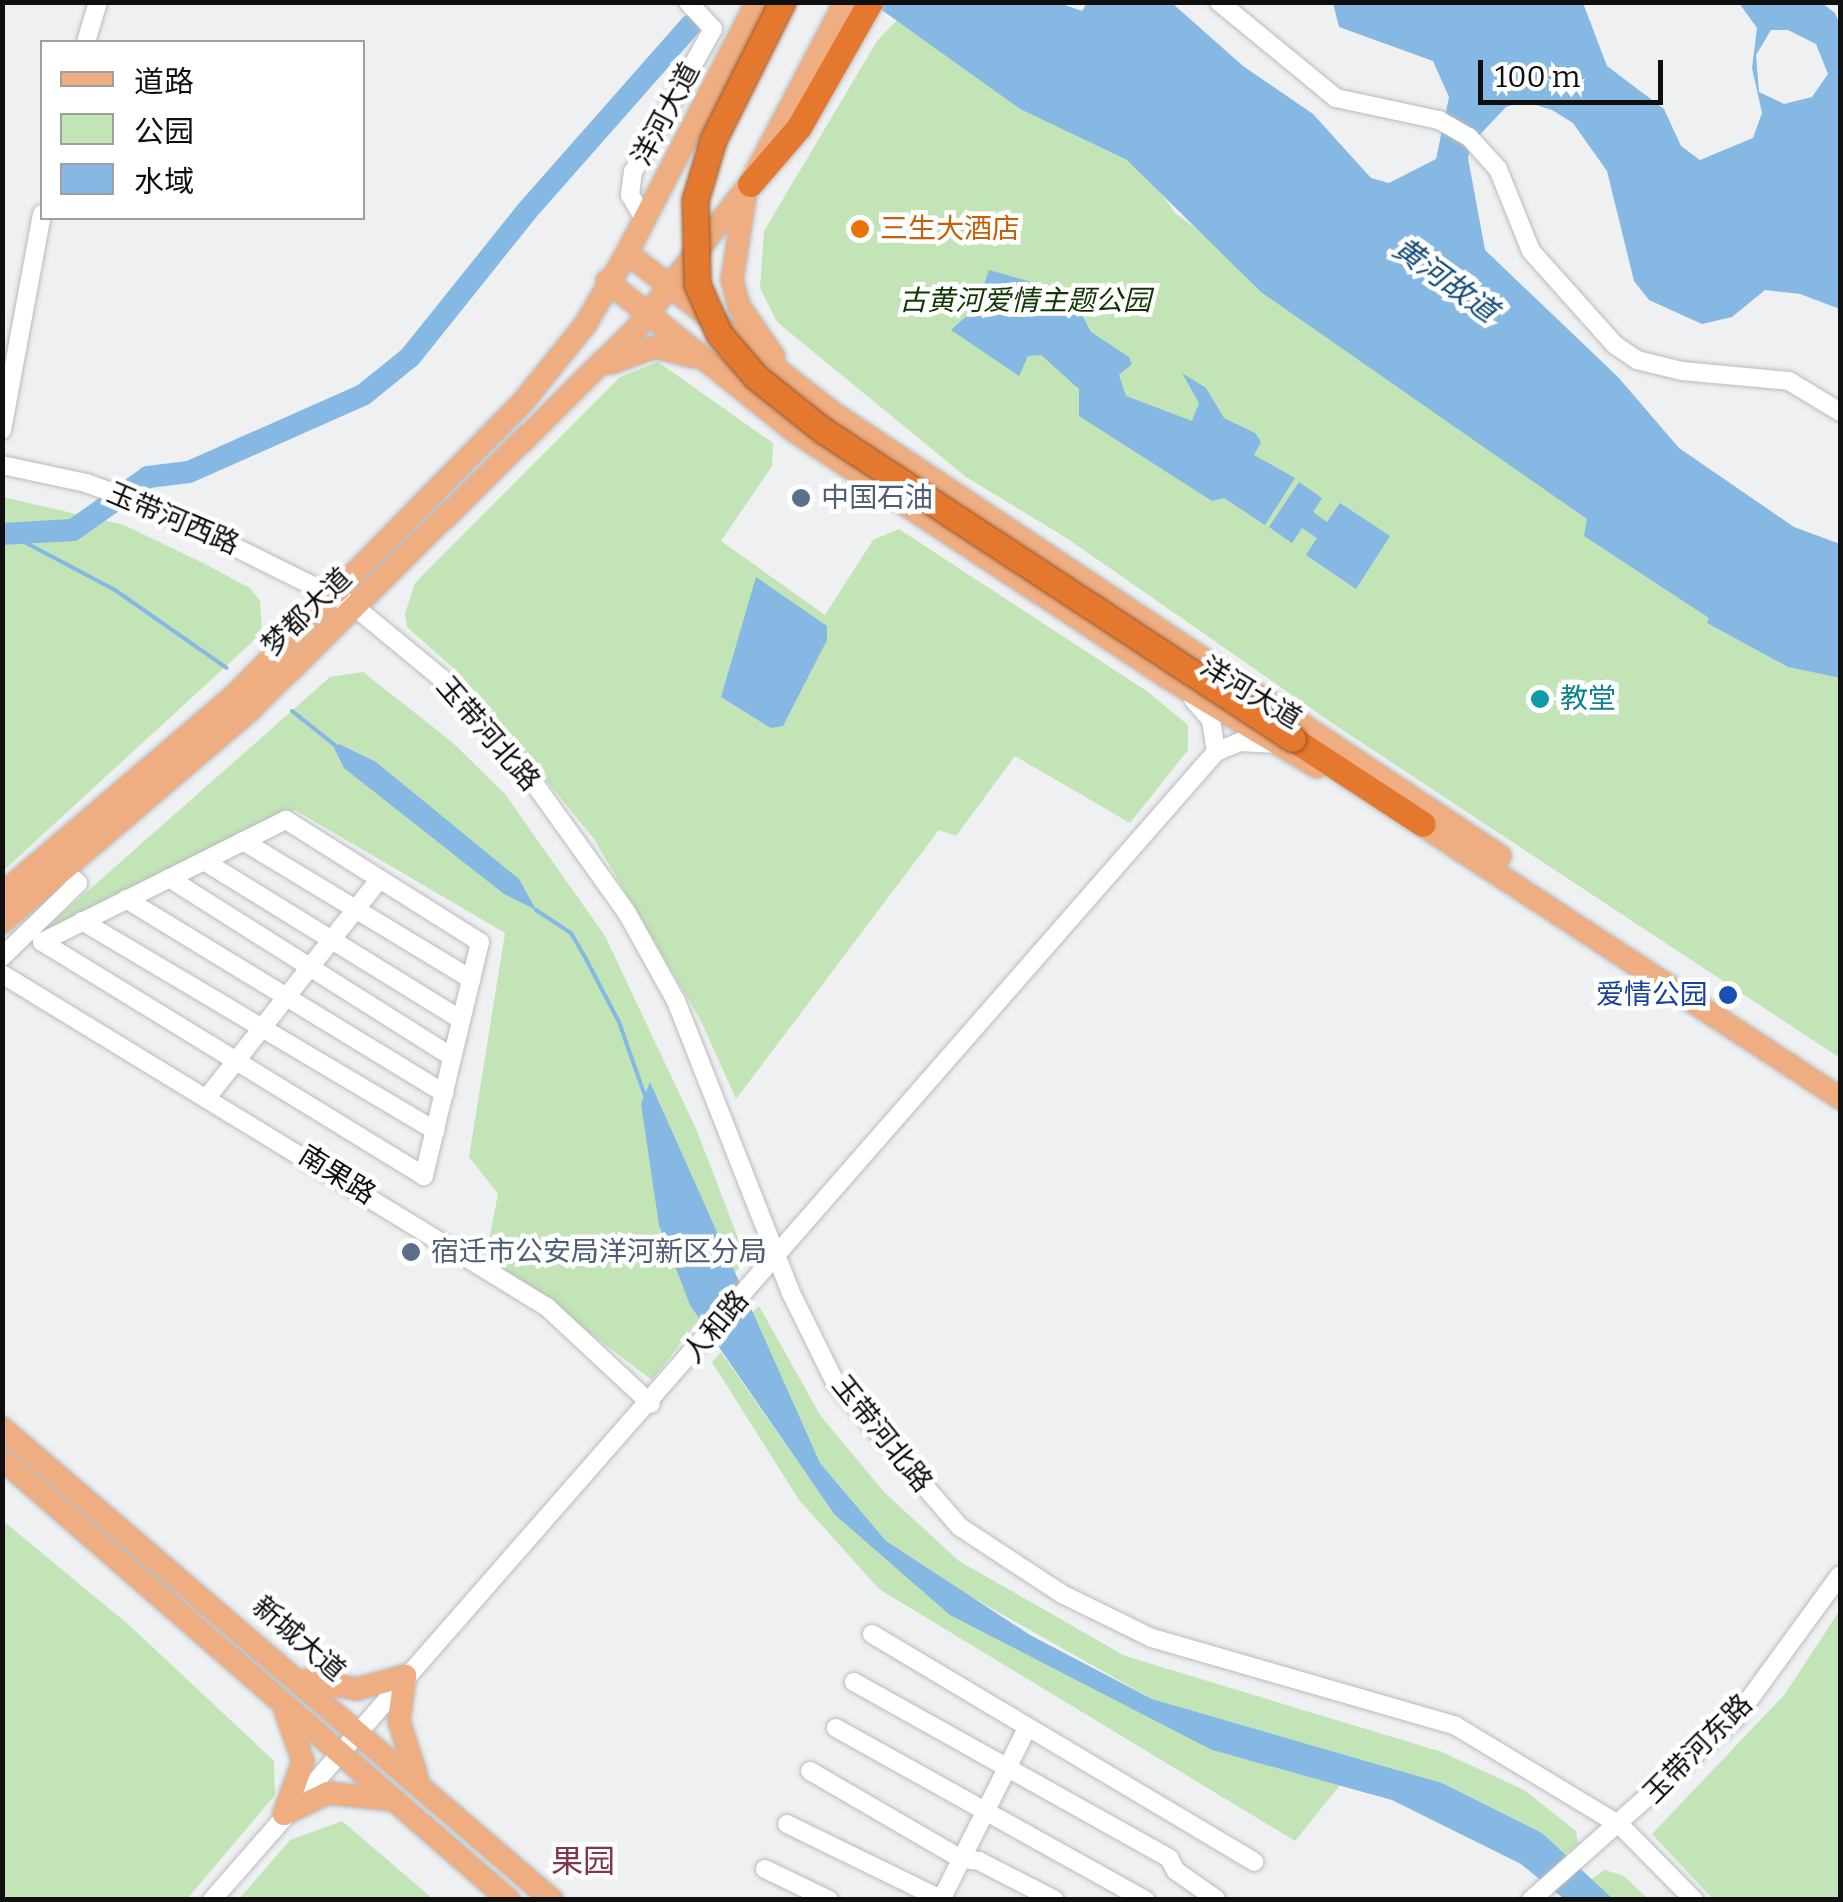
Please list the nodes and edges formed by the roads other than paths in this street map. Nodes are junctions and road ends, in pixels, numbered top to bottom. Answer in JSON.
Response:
{"nodes":[{"id":1,"x":98,"y":2,"type":"edge"},
{"id":2,"x":688,"y":2,"type":"edge"},
{"id":3,"x":758,"y":2,"type":"edge"},
{"id":4,"x":782,"y":2,"type":"edge"},
{"id":5,"x":845,"y":2,"type":"edge"},
{"id":6,"x":870,"y":2,"type":"edge"},
{"id":7,"x":1219,"y":2,"type":"edge"},
{"id":8,"x":87,"y":40,"type":"edge"},
{"id":9,"x":750,"y":184,"type":"junction"},
{"id":10,"x":649,"y":210,"type":"junction"},
{"id":11,"x":41,"y":220,"type":"edge"},
{"id":12,"x":627,"y":253,"type":"junction"},
{"id":13,"x":607,"y":281,"type":"junction"},
{"id":14,"x":668,"y":288,"type":"junction"},
{"id":15,"x":644,"y":320,"type":"junction"},
{"id":16,"x":710,"y":366,"type":"junction"},
{"id":17,"x":580,"y":385,"type":"junction"},
{"id":18,"x":802,"y":390,"type":"junction"},
{"id":19,"x":1840,"y":412,"type":"edge"},
{"id":20,"x":2,"y":430,"type":"edge"},
{"id":21,"x":2,"y":465,"type":"edge"},
{"id":22,"x":345,"y":602,"type":"junction"},
{"id":23,"x":1174,"y":682,"type":"junction"},
{"id":24,"x":1286,"y":742,"type":"junction"},
{"id":25,"x":1216,"y":752,"type":"junction"},
{"id":26,"x":1423,"y":824,"type":"joint"},
{"id":27,"x":243,"y":841,"type":"junction"},
{"id":28,"x":204,"y":861,"type":"junction"},
{"id":29,"x":61,"y":868,"type":"junction"},
{"id":30,"x":168,"y":878,"type":"junction"},
{"id":31,"x":377,"y":882,"type":"junction"},
{"id":32,"x":2,"y":894,"type":"edge"},
{"id":33,"x":126,"y":899,"type":"junction"},
{"id":34,"x":355,"y":910,"type":"junction"},
{"id":35,"x":2,"y":922,"type":"edge"},
{"id":36,"x":82,"y":922,"type":"junction"},
{"id":37,"x":332,"y":938,"type":"junction"},
{"id":38,"x":2,"y":957,"type":"edge"},
{"id":39,"x":308,"y":968,"type":"junction"},
{"id":40,"x":2,"y":974,"type":"edge"},
{"id":41,"x":471,"y":979,"type":"junction"},
{"id":42,"x":287,"y":995,"type":"junction"},
{"id":43,"x":461,"y":1020,"type":"junction"},
{"id":44,"x":260,"y":1028,"type":"junction"},
{"id":45,"x":452,"y":1057,"type":"junction"},
{"id":46,"x":235,"y":1060,"type":"junction"},
{"id":47,"x":1840,"y":1081,"type":"edge"},
{"id":48,"x":209,"y":1094,"type":"junction"},
{"id":49,"x":444,"y":1094,"type":"junction"},
{"id":50,"x":1840,"y":1098,"type":"edge"},
{"id":51,"x":435,"y":1131,"type":"junction"},
{"id":52,"x":778,"y":1257,"type":"junction"},
{"id":53,"x":651,"y":1404,"type":"junction"},
{"id":54,"x":2,"y":1428,"type":"edge"},
{"id":55,"x":2,"y":1459,"type":"edge"},
{"id":56,"x":1840,"y":1575,"type":"edge"},
{"id":57,"x":872,"y":1634,"type":"dead end"},
{"id":58,"x":272,"y":1656,"type":"junction"},
{"id":59,"x":296,"y":1676,"type":"junction"},
{"id":60,"x":405,"y":1676,"type":"junction"},
{"id":61,"x":854,"y":1682,"type":"dead end"},
{"id":62,"x":262,"y":1684,"type":"junction"},
{"id":63,"x":836,"y":1728,"type":"dead end"},
{"id":64,"x":1027,"y":1728,"type":"junction"},
{"id":65,"x":357,"y":1729,"type":"junction"},
{"id":66,"x":338,"y":1749,"type":"junction"},
{"id":67,"x":1008,"y":1766,"type":"junction"},
{"id":68,"x":810,"y":1771,"type":"dead end"},
{"id":69,"x":426,"y":1790,"type":"junction"},
{"id":70,"x":404,"y":1808,"type":"junction"},
{"id":71,"x":985,"y":1811,"type":"junction"},
{"id":72,"x":284,"y":1814,"type":"junction"},
{"id":73,"x":787,"y":1824,"type":"dead end"},
{"id":74,"x":1621,"y":1826,"type":"junction"},
{"id":75,"x":961,"y":1859,"type":"junction"},
{"id":76,"x":1254,"y":1862,"type":"dead end"},
{"id":77,"x":765,"y":1869,"type":"dead end"},
{"id":78,"x":1533,"y":1898,"type":"edge"},
{"id":79,"x":941,"y":1899,"type":"edge"},
{"id":80,"x":1216,"y":1899,"type":"edge"},
{"id":81,"x":212,"y":1900,"type":"edge"},
{"id":82,"x":510,"y":1900,"type":"edge"},
{"id":83,"x":552,"y":1900,"type":"edge"},
{"id":84,"x":829,"y":1900,"type":"edge"},
{"id":85,"x":1054,"y":1900,"type":"edge"},
{"id":86,"x":1145,"y":1900,"type":"edge"},
{"id":87,"x":1694,"y":1900,"type":"edge"}],
"edges":[{"from":1,"to":8,"type":"street"},
{"from":2,"to":10,"type":"street"},
{"from":3,"to":10,"type":"main road","name":"洋河大道"},
{"from":4,"to":24,"type":"highway","bridge":true},
{"from":5,"to":9,"type":"main road"},
{"from":6,"to":9,"type":"highway"},
{"from":7,"to":19,"type":"street"},
{"from":9,"to":14,"type":"main road"},
{"from":9,"to":18,"type":"main road"},
{"from":10,"to":12,"type":"main road","name":"洋河大道"},
{"from":11,"to":20,"type":"street"},
{"from":12,"to":13,"type":"main road","name":"洋河大道"},
{"from":12,"to":14,"type":"main road","name":"洋河大道"},
{"from":13,"to":15,"type":"main road","name":"洋河大道"},
{"from":13,"to":22,"type":"main road","name":"梦都大道"},
{"from":14,"to":15,"type":"main road"},
{"from":14,"to":18,"type":"main road","name":"洋河大道"},
{"from":15,"to":16,"type":"main road","name":"洋河大道"},
{"from":15,"to":17,"type":"main road","name":"梦都大道"},
{"from":16,"to":17,"type":"main road"},
{"from":16,"to":23,"type":"main road","name":"洋河大道"},
{"from":17,"to":22,"type":"main road","name":"梦都大道"},
{"from":18,"to":47,"type":"main road","name":"洋河大道"},
{"from":21,"to":22,"type":"street","name":"玉带河西路"},
{"from":22,"to":29,"type":"main road","name":"梦都大道"},
{"from":22,"to":32,"type":"main road","name":"梦都大道"},
{"from":22,"to":52,"type":"street","name":"玉带河北路"},
{"from":23,"to":24,"type":"main road","name":"洋河大道"},
{"from":23,"to":25,"type":"street"},
{"from":24,"to":25,"type":"street"},
{"from":24,"to":26,"type":"highway"},
{"from":25,"to":52,"type":"street","name":"人和路"},
{"from":26,"to":50,"type":"main road"},
{"from":27,"to":28,"type":"street"},
{"from":27,"to":31,"type":"street"},
{"from":27,"to":34,"type":"street"},
{"from":28,"to":30,"type":"street"},
{"from":28,"to":37,"type":"street"},
{"from":29,"to":35,"type":"main road","name":"梦都大道"},
{"from":29,"to":38,"type":"street"},
{"from":30,"to":33,"type":"street"},
{"from":30,"to":39,"type":"street"},
{"from":31,"to":34,"type":"street"},
{"from":31,"to":41,"type":"street"},
{"from":33,"to":36,"type":"street"},
{"from":33,"to":42,"type":"street"},
{"from":34,"to":37,"type":"street"},
{"from":34,"to":41,"type":"street"},
{"from":36,"to":44,"type":"street"},
{"from":36,"to":46,"type":"street"},
{"from":37,"to":39,"type":"street"},
{"from":37,"to":43,"type":"street"},
{"from":39,"to":42,"type":"street"},
{"from":39,"to":45,"type":"street"},
{"from":40,"to":48,"type":"street","name":"南果路"},
{"from":41,"to":43,"type":"street"},
{"from":42,"to":44,"type":"street"},
{"from":42,"to":49,"type":"street"},
{"from":43,"to":45,"type":"street"},
{"from":44,"to":46,"type":"street"},
{"from":44,"to":51,"type":"street"},
{"from":45,"to":49,"type":"street"},
{"from":46,"to":48,"type":"street"},
{"from":46,"to":51,"type":"street"},
{"from":48,"to":53,"type":"street","name":"南果路"},
{"from":49,"to":51,"type":"street"},
{"from":52,"to":53,"type":"street","name":"人和路"},
{"from":52,"to":74,"type":"street","name":"玉带河北路"},
{"from":53,"to":60,"type":"street","name":"人和路"},
{"from":54,"to":58,"type":"main road","name":"新城大道"},
{"from":55,"to":62,"type":"main road","name":"新城大道"},
{"from":56,"to":74,"type":"street","name":"玉带河东路"},
{"from":57,"to":64,"type":"street"},
{"from":58,"to":59,"type":"main road","name":"新城大道"},
{"from":58,"to":62,"type":"main road"},
{"from":59,"to":60,"type":"main road"},
{"from":59,"to":65,"type":"main road","name":"新城大道"},
{"from":60,"to":65,"type":"street","name":"人和路"},
{"from":60,"to":69,"type":"main road"},
{"from":61,"to":67,"type":"street"},
{"from":62,"to":66,"type":"main road","name":"新城大道"},
{"from":62,"to":72,"type":"main road"},
{"from":63,"to":71,"type":"street"},
{"from":64,"to":67,"type":"street"},
{"from":64,"to":76,"type":"street"},
{"from":65,"to":66,"type":"street","name":"人和路"},
{"from":65,"to":69,"type":"main road","name":"新城大道"},
{"from":66,"to":70,"type":"main road","name":"新城大道"},
{"from":66,"to":72,"type":"street","name":"人和路"},
{"from":67,"to":71,"type":"street"},
{"from":67,"to":80,"type":"street"},
{"from":68,"to":75,"type":"street"},
{"from":69,"to":70,"type":"main road"},
{"from":69,"to":83,"type":"main road","name":"新城大道"},
{"from":70,"to":72,"type":"main road"},
{"from":70,"to":82,"type":"main road","name":"新城大道"},
{"from":71,"to":75,"type":"street"},
{"from":71,"to":86,"type":"street"},
{"from":72,"to":81,"type":"street","name":"人和路"},
{"from":73,"to":79,"type":"street"},
{"from":74,"to":78,"type":"street","name":"玉带河东路"},
{"from":74,"to":87,"type":"street","name":"玉带河北路"},
{"from":75,"to":79,"type":"street"},
{"from":75,"to":85,"type":"street"},
{"from":77,"to":84,"type":"street"}]}
